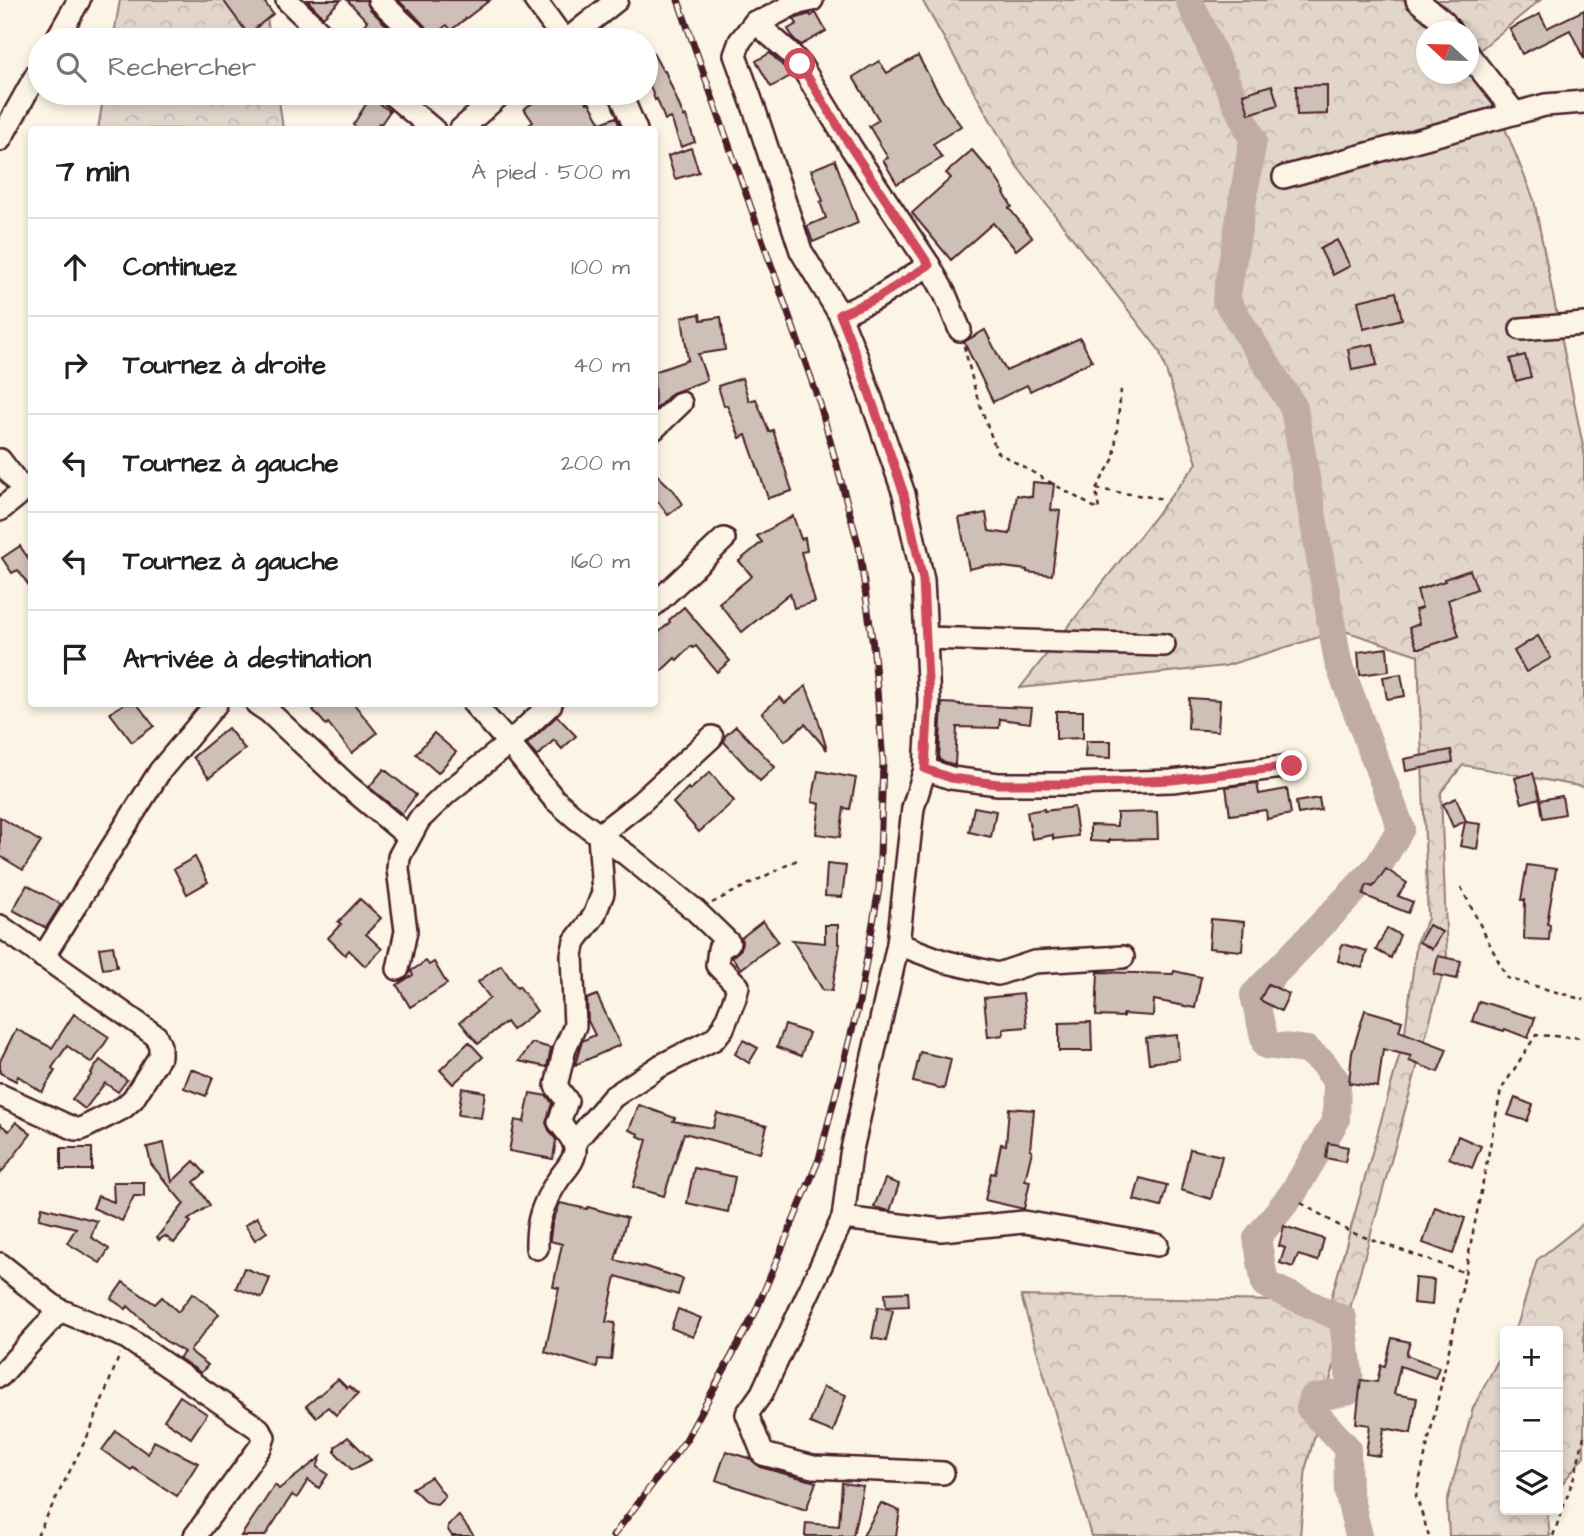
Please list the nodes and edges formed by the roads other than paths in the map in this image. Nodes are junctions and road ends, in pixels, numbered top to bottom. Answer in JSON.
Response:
{"nodes":[{"id":1,"x":79,"y":0,"type":"edge"},
{"id":2,"x":287,"y":0,"type":"edge"},
{"id":3,"x":379,"y":0,"type":"edge"},
{"id":4,"x":535,"y":0,"type":"edge"},
{"id":5,"x":617,"y":0,"type":"edge"},
{"id":6,"x":812,"y":0,"type":"edge"},
{"id":7,"x":1417,"y":0,"type":"edge"},
{"id":8,"x":1443,"y":21,"type":"edge"},
{"id":9,"x":755,"y":22,"type":"junction"},
{"id":10,"x":63,"y":28,"type":"edge"},
{"id":11,"x":316,"y":28,"type":"edge"},
{"id":12,"x":408,"y":28,"type":"edge"},
{"id":13,"x":560,"y":28,"type":"edge"},
{"id":14,"x":583,"y":28,"type":"edge"},
{"id":15,"x":1479,"y":68,"type":"edge"},
{"id":16,"x":28,"y":90,"type":"edge"},
{"id":17,"x":1584,"y":102,"type":"edge"},
{"id":18,"x":404,"y":105,"type":"edge"},
{"id":19,"x":480,"y":105,"type":"edge"},
{"id":20,"x":625,"y":105,"type":"edge"},
{"id":21,"x":1515,"y":113,"type":"junction"},
{"id":22,"x":429,"y":126,"type":"edge"},
{"id":23,"x":463,"y":126,"type":"edge"},
{"id":24,"x":634,"y":126,"type":"edge"},
{"id":25,"x":0,"y":140,"type":"edge"},
{"id":26,"x":1284,"y":177,"type":"dead end"},
{"id":27,"x":929,"y":265,"type":"junction"},
{"id":28,"x":840,"y":314,"type":"junction"},
{"id":29,"x":1584,"y":324,"type":"edge"},
{"id":30,"x":1521,"y":329,"type":"dead end"},
{"id":31,"x":960,"y":330,"type":"road end"},
{"id":32,"x":681,"y":403,"type":"dead end"},
{"id":33,"x":658,"y":425,"type":"edge"},
{"id":34,"x":0,"y":460,"type":"edge"},
{"id":35,"x":27,"y":487,"type":"edge"},
{"id":36,"x":0,"y":510,"type":"edge"},
{"id":37,"x":724,"y":539,"type":"dead end"},
{"id":38,"x":658,"y":601,"type":"edge"},
{"id":39,"x":926,"y":638,"type":"junction"},
{"id":40,"x":1164,"y":645,"type":"dead end"},
{"id":41,"x":213,"y":707,"type":"edge"},
{"id":42,"x":262,"y":707,"type":"edge"},
{"id":43,"x":477,"y":707,"type":"edge"},
{"id":44,"x":548,"y":707,"type":"edge"},
{"id":45,"x":712,"y":737,"type":"dead end"},
{"id":46,"x":509,"y":743,"type":"junction"},
{"id":47,"x":1292,"y":766,"type":"dead end"},
{"id":48,"x":925,"y":769,"type":"junction"},
{"id":49,"x":599,"y":835,"type":"junction"},
{"id":50,"x":409,"y":837,"type":"junction"},
{"id":51,"x":0,"y":926,"type":"edge"},
{"id":52,"x":898,"y":944,"type":"junction"},
{"id":53,"x":43,"y":957,"type":"junction"},
{"id":54,"x":1123,"y":957,"type":"dead end"},
{"id":55,"x":398,"y":969,"type":"dead end"},
{"id":56,"x":0,"y":1095,"type":"edge"},
{"id":57,"x":574,"y":1143,"type":"junction"},
{"id":58,"x":843,"y":1218,"type":"junction"},
{"id":59,"x":1157,"y":1245,"type":"dead end"},
{"id":60,"x":537,"y":1248,"type":"dead end"},
{"id":61,"x":0,"y":1264,"type":"edge"},
{"id":62,"x":60,"y":1310,"type":"junction"},
{"id":63,"x":0,"y":1377,"type":"edge"},
{"id":64,"x":943,"y":1474,"type":"dead end"},
{"id":65,"x":195,"y":1536,"type":"edge"}],
"edges":[{"from":1,"to":10,"type":"street"},
{"from":2,"to":11,"type":"street"},
{"from":3,"to":12,"type":"street"},
{"from":4,"to":13,"type":"street"},
{"from":5,"to":14,"type":"street"},
{"from":6,"to":9,"type":"street"},
{"from":7,"to":8,"type":"street"},
{"from":9,"to":27,"type":"street"},
{"from":9,"to":28,"type":"street"},
{"from":15,"to":21,"type":"street"},
{"from":16,"to":25,"type":"street"},
{"from":17,"to":21,"type":"street"},
{"from":18,"to":22,"type":"street"},
{"from":19,"to":23,"type":"street"},
{"from":20,"to":24,"type":"street"},
{"from":21,"to":26,"type":"street"},
{"from":27,"to":28,"type":"street"},
{"from":27,"to":31,"type":"street"},
{"from":28,"to":39,"type":"street"},
{"from":29,"to":30,"type":"street"},
{"from":32,"to":33,"type":"street"},
{"from":34,"to":35,"type":"street"},
{"from":35,"to":36,"type":"street"},
{"from":37,"to":38,"type":"street"},
{"from":39,"to":40,"type":"street"},
{"from":39,"to":48,"type":"street"},
{"from":41,"to":53,"type":"street"},
{"from":42,"to":50,"type":"street"},
{"from":43,"to":46,"type":"street"},
{"from":44,"to":46,"type":"street"},
{"from":45,"to":49,"type":"street"},
{"from":46,"to":49,"type":"street"},
{"from":46,"to":50,"type":"street"},
{"from":47,"to":48,"type":"street"},
{"from":48,"to":52,"type":"street"},
{"from":49,"to":57,"type":"street"},
{"from":49,"to":57,"type":"street"},
{"from":50,"to":55,"type":"street"},
{"from":51,"to":53,"type":"street"},
{"from":52,"to":54,"type":"street"},
{"from":52,"to":58,"type":"street"},
{"from":53,"to":56,"type":"street"},
{"from":57,"to":60,"type":"street"},
{"from":58,"to":59,"type":"street"},
{"from":58,"to":64,"type":"street"},
{"from":61,"to":62,"type":"street"},
{"from":62,"to":63,"type":"street"},
{"from":62,"to":65,"type":"street"}]}
